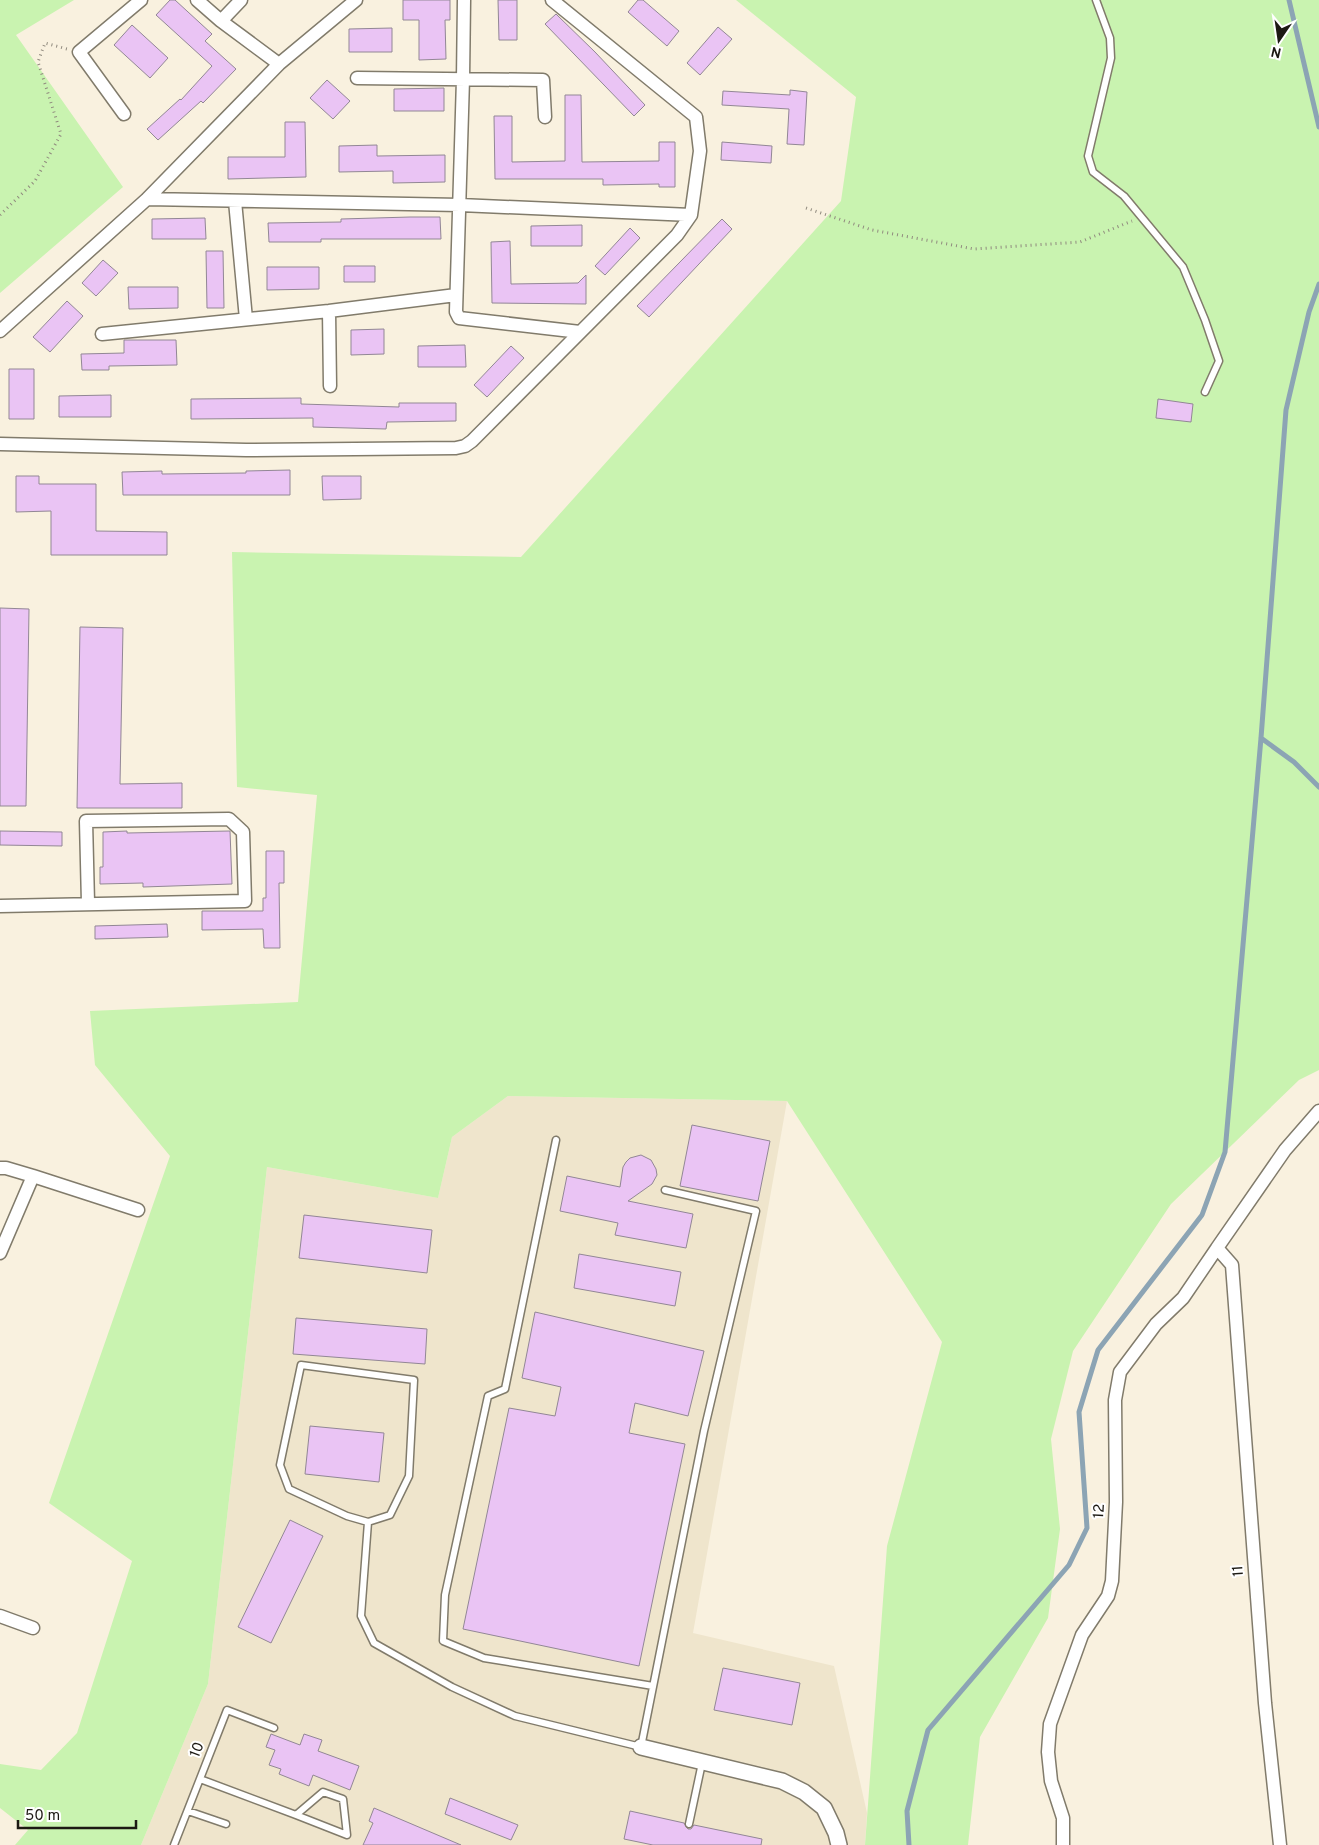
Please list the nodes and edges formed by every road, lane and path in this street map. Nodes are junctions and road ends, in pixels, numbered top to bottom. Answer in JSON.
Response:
{"nodes":[{"id":1,"x":141,"y":0,"type":"edge"},
{"id":2,"x":197,"y":0,"type":"edge"},
{"id":3,"x":241,"y":0,"type":"edge"},
{"id":4,"x":356,"y":0,"type":"edge"},
{"id":5,"x":464,"y":0,"type":"edge"},
{"id":6,"x":552,"y":0,"type":"edge"},
{"id":7,"x":1096,"y":0,"type":"edge"},
{"id":8,"x":221,"y":21,"type":"junction"},
{"id":9,"x":79,"y":52,"type":"junction"},
{"id":10,"x":279,"y":64,"type":"junction"},
{"id":11,"x":357,"y":78,"type":"dead end"},
{"id":12,"x":463,"y":79,"type":"junction"},
{"id":13,"x":124,"y":114,"type":"dead end"},
{"id":14,"x":545,"y":117,"type":"dead end"},
{"id":15,"x":146,"y":200,"type":"junction"},
{"id":16,"x":235,"y":202,"type":"junction"},
{"id":17,"x":460,"y":205,"type":"junction"},
{"id":18,"x":806,"y":208,"type":"dead end"},
{"id":19,"x":0,"y":215,"type":"edge"},
{"id":20,"x":691,"y":215,"type":"junction"},
{"id":21,"x":1142,"y":217,"type":"junction"},
{"id":22,"x":456,"y":295,"type":"junction"},
{"id":23,"x":329,"y":310,"type":"junction"},
{"id":24,"x":246,"y":319,"type":"junction"},
{"id":25,"x":0,"y":330,"type":"edge"},
{"id":26,"x":580,"y":332,"type":"junction"},
{"id":27,"x":102,"y":334,"type":"dead end"},
{"id":28,"x":330,"y":386,"type":"dead end"},
{"id":29,"x":1205,"y":392,"type":"dead end"},
{"id":30,"x":0,"y":444,"type":"edge"},
{"id":31,"x":88,"y":903,"type":"junction"},
{"id":32,"x":0,"y":906,"type":"edge"},
{"id":33,"x":1319,"y":1110,"type":"edge"},
{"id":34,"x":556,"y":1140,"type":"dead end"},
{"id":35,"x":0,"y":1168,"type":"edge"},
{"id":36,"x":33,"y":1176,"type":"junction"},
{"id":37,"x":665,"y":1190,"type":"dead end"},
{"id":38,"x":138,"y":1210,"type":"dead end"},
{"id":39,"x":1217,"y":1248,"type":"junction"},
{"id":40,"x":0,"y":1253,"type":"edge"},
{"id":41,"x":368,"y":1522,"type":"junction"},
{"id":42,"x":0,"y":1616,"type":"edge"},
{"id":43,"x":33,"y":1628,"type":"dead end"},
{"id":44,"x":653,"y":1686,"type":"junction"},
{"id":45,"x":274,"y":1728,"type":"dead end"},
{"id":46,"x":641,"y":1746,"type":"junction"},
{"id":47,"x":702,"y":1761,"type":"junction"},
{"id":48,"x":200,"y":1779,"type":"junction"},
{"id":49,"x":188,"y":1811,"type":"junction"},
{"id":50,"x":296,"y":1814,"type":"junction"},
{"id":51,"x":226,"y":1824,"type":"dead end"},
{"id":52,"x":689,"y":1824,"type":"dead end"},
{"id":53,"x":174,"y":1845,"type":"edge"},
{"id":54,"x":839,"y":1845,"type":"edge"},
{"id":55,"x":1063,"y":1845,"type":"edge"},
{"id":56,"x":1280,"y":1845,"type":"edge"}],
"edges":[{"from":1,"to":9,"type":"street"},
{"from":2,"to":8,"type":"street"},
{"from":3,"to":8,"type":"street"},
{"from":4,"to":10,"type":"street"},
{"from":5,"to":12,"type":"street"},
{"from":6,"to":20,"type":"street"},
{"from":7,"to":21,"type":"lane"},
{"from":8,"to":10,"type":"street"},
{"from":9,"to":13,"type":"street"},
{"from":9,"to":19,"type":"path"},
{"from":10,"to":15,"type":"street"},
{"from":11,"to":12,"type":"street"},
{"from":12,"to":14,"type":"street"},
{"from":12,"to":17,"type":"street"},
{"from":15,"to":16,"type":"street"},
{"from":15,"to":25,"type":"street"},
{"from":16,"to":17,"type":"street"},
{"from":16,"to":24,"type":"street"},
{"from":17,"to":20,"type":"street"},
{"from":17,"to":22,"type":"street"},
{"from":18,"to":21,"type":"path"},
{"from":20,"to":26,"type":"street"},
{"from":21,"to":29,"type":"lane"},
{"from":22,"to":23,"type":"street"},
{"from":22,"to":26,"type":"street"},
{"from":23,"to":24,"type":"street"},
{"from":23,"to":28,"type":"street"},
{"from":24,"to":27,"type":"street"},
{"from":26,"to":30,"type":"street"},
{"from":31,"to":31,"type":"street"},
{"from":31,"to":32,"type":"street"},
{"from":33,"to":39,"type":"street","name":"12"},
{"from":34,"to":44,"type":"lane"},
{"from":35,"to":36,"type":"street"},
{"from":36,"to":38,"type":"street"},
{"from":36,"to":40,"type":"street"},
{"from":37,"to":44,"type":"lane"},
{"from":39,"to":55,"type":"street","name":"12"},
{"from":39,"to":56,"type":"street","name":"11"},
{"from":41,"to":41,"type":"lane"},
{"from":41,"to":46,"type":"lane"},
{"from":42,"to":43,"type":"street"},
{"from":44,"to":46,"type":"lane"},
{"from":45,"to":48,"type":"lane","name":"10"},
{"from":46,"to":47,"type":"street"},
{"from":47,"to":52,"type":"lane"},
{"from":47,"to":54,"type":"street"},
{"from":48,"to":49,"type":"lane","name":"10"},
{"from":48,"to":50,"type":"lane"},
{"from":49,"to":51,"type":"lane"},
{"from":49,"to":53,"type":"lane","name":"10"},
{"from":50,"to":50,"type":"lane"}]}
